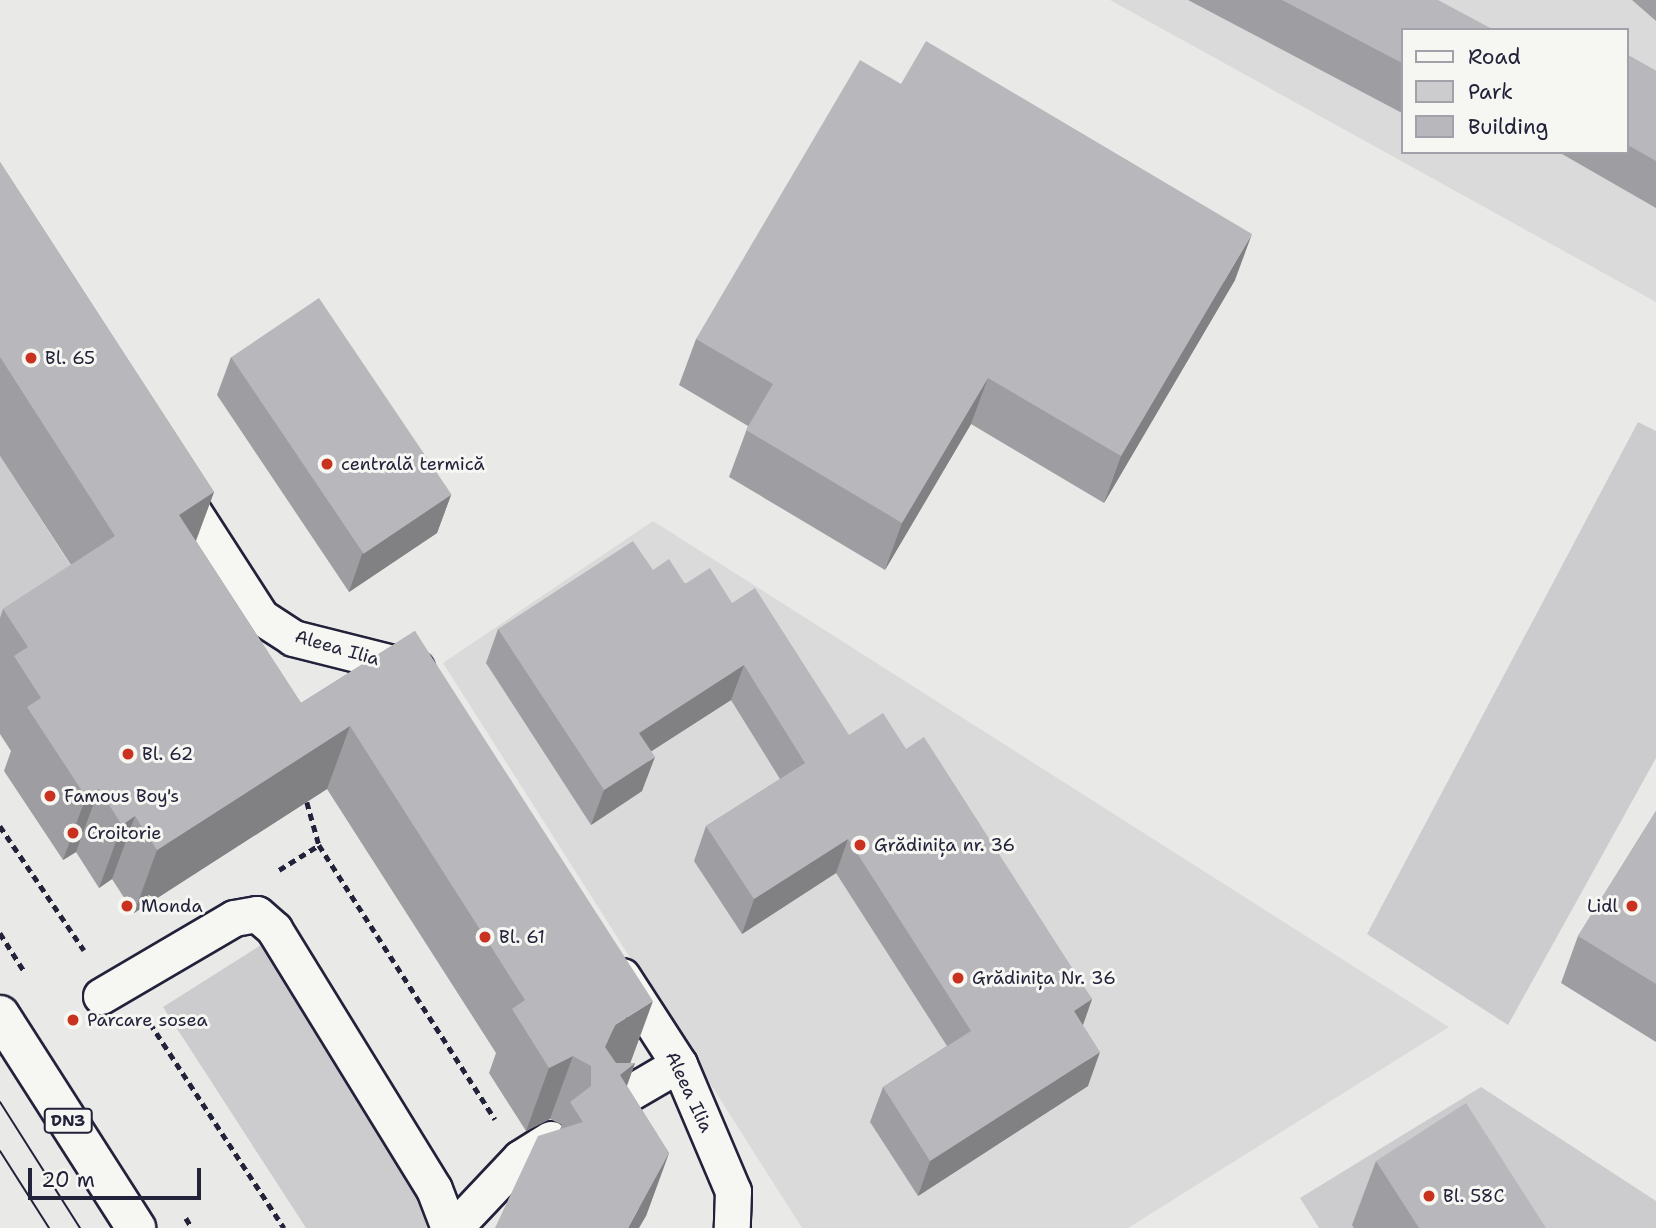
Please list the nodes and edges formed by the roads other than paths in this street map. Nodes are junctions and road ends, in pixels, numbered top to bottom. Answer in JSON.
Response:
{"nodes":[{"id":1,"x":157,"y":455,"type":"edge"},
{"id":2,"x":437,"y":692,"type":"edge"},
{"id":3,"x":603,"y":947,"type":"edge"},
{"id":4,"x":109,"y":991,"type":"road end"},
{"id":5,"x":0,"y":1014,"type":"edge"},
{"id":6,"x":679,"y":1064,"type":"junction"},
{"id":7,"x":602,"y":1109,"type":"edge"},
{"id":8,"x":551,"y":1139,"type":"edge"},
{"id":9,"x":136,"y":1228,"type":"edge"},
{"id":10,"x":452,"y":1228,"type":"edge"},
{"id":11,"x":732,"y":1228,"type":"edge"}],
"edges":[{"from":1,"to":2,"type":"lane","name":"Aleea Ilia"},
{"from":3,"to":6,"type":"lane","name":"Aleea Ilia"},
{"from":4,"to":10,"type":"lane"},
{"from":5,"to":9,"type":"main road","number":"DN3"},
{"from":6,"to":7,"type":"lane"},
{"from":6,"to":11,"type":"lane","name":"Aleea Ilia"},
{"from":8,"to":10,"type":"lane"}]}
